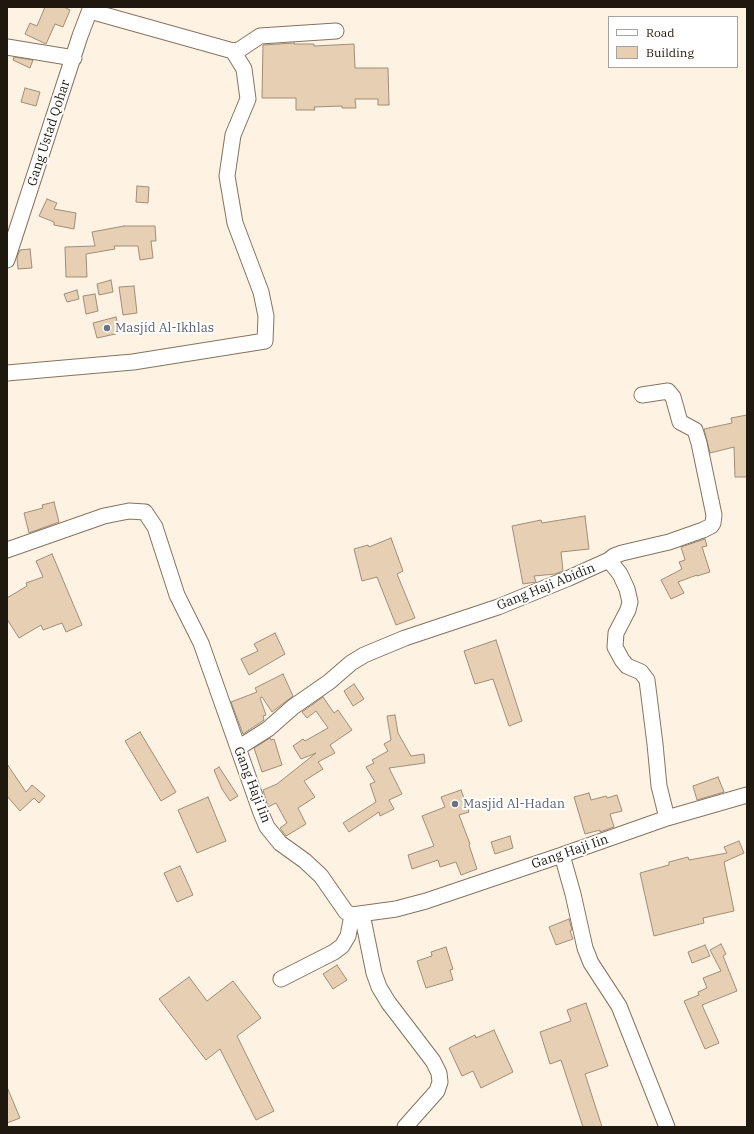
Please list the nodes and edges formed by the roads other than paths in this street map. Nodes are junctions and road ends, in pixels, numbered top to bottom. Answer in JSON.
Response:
{"nodes":[{"id":1,"x":91,"y":9,"type":"edge"},
{"id":2,"x":336,"y":31,"type":"dead end"},
{"id":3,"x":7,"y":47,"type":"edge"},
{"id":4,"x":233,"y":51,"type":"junction"},
{"id":5,"x":74,"y":58,"type":"junction"},
{"id":6,"x":7,"y":260,"type":"edge"},
{"id":7,"x":7,"y":373,"type":"edge"},
{"id":8,"x":642,"y":395,"type":"dead end"},
{"id":9,"x":7,"y":550,"type":"edge"},
{"id":10,"x":609,"y":560,"type":"junction"},
{"id":11,"x":238,"y":748,"type":"junction"},
{"id":12,"x":747,"y":795,"type":"edge"},
{"id":13,"x":666,"y":818,"type":"junction"},
{"id":14,"x":562,"y":855,"type":"junction"},
{"id":15,"x":357,"y":915,"type":"junction"},
{"id":16,"x":281,"y":979,"type":"dead end"},
{"id":17,"x":405,"y":1127,"type":"edge"},
{"id":18,"x":667,"y":1127,"type":"edge"}],
"edges":[{"from":1,"to":4,"type":"street"},
{"from":1,"to":5,"type":"street","name":"Gang Ustad Qohar"},
{"from":2,"to":4,"type":"street"},
{"from":3,"to":5,"type":"street"},
{"from":4,"to":7,"type":"street"},
{"from":5,"to":6,"type":"street","name":"Gang Ustad Qohar"},
{"from":8,"to":10,"type":"street"},
{"from":9,"to":11,"type":"street","name":"Gang Haji Iin"},
{"from":10,"to":11,"type":"street","name":"Gang Haji Abidin"},
{"from":10,"to":13,"type":"street","name":"Gang Haji Abidin"},
{"from":11,"to":15,"type":"street","name":"Gang Haji Iin"},
{"from":12,"to":13,"type":"street","name":"Gang Haji Iin"},
{"from":13,"to":14,"type":"street","name":"Gang Haji Iin"},
{"from":14,"to":15,"type":"street","name":"Gang Haji Iin"},
{"from":14,"to":18,"type":"street"},
{"from":15,"to":16,"type":"street"},
{"from":15,"to":17,"type":"street"}]}
